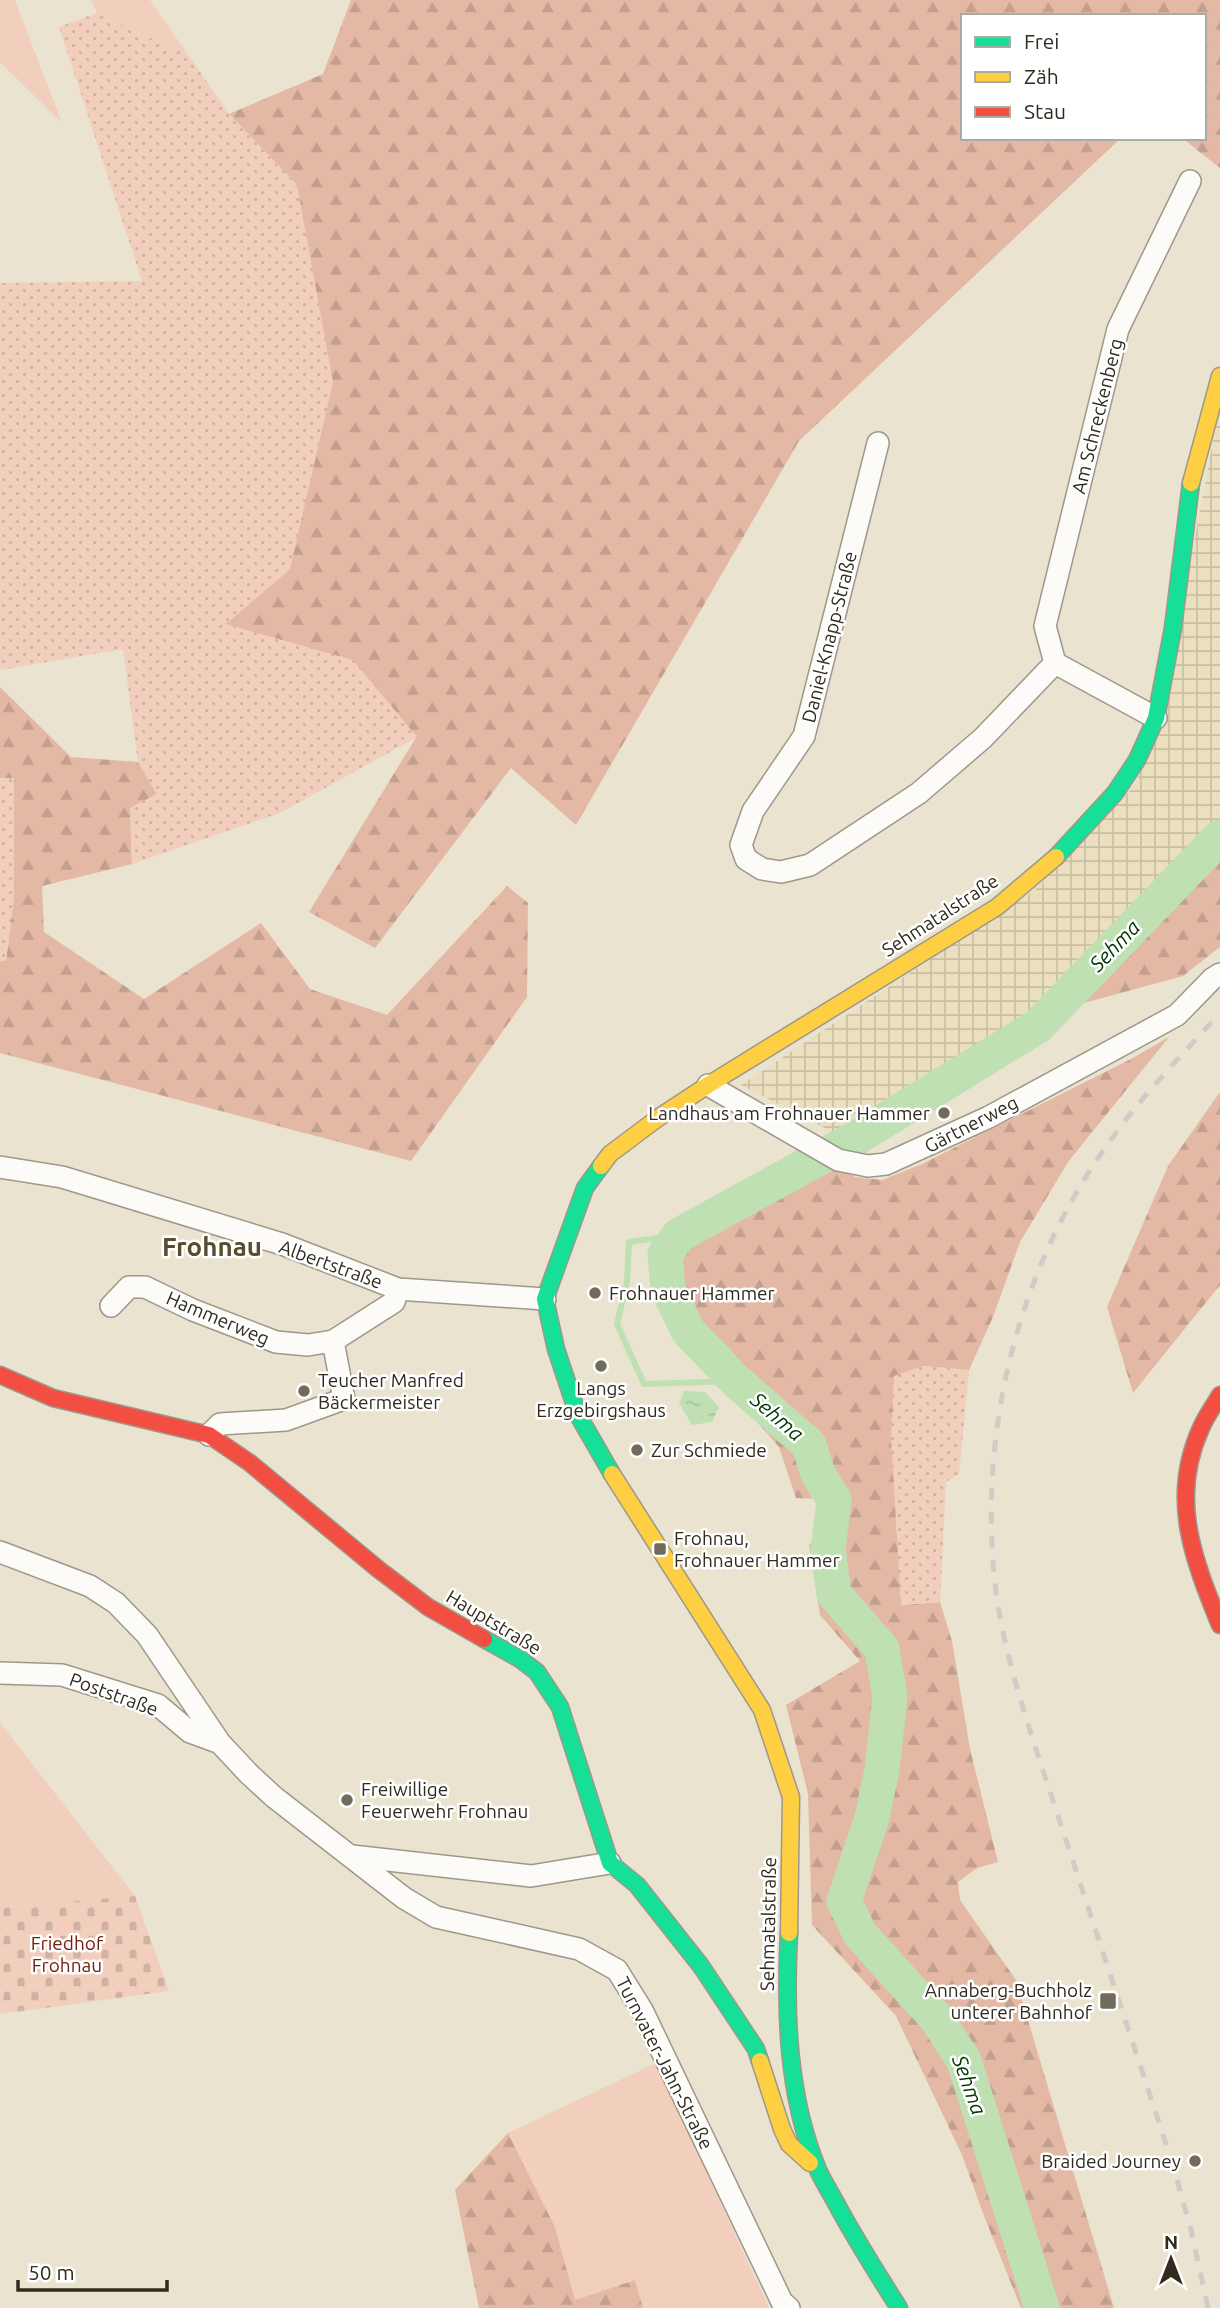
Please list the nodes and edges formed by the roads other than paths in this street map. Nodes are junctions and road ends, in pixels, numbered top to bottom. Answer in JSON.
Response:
{"nodes":[{"id":1,"x":1190,"y":181,"type":"dead end"},
{"id":2,"x":1220,"y":376,"type":"edge"},
{"id":3,"x":878,"y":443,"type":"dead end"},
{"id":4,"x":1055,"y":663,"type":"junction"},
{"id":5,"x":1156,"y":718,"type":"junction"},
{"id":6,"x":1220,"y":974,"type":"edge"},
{"id":7,"x":708,"y":1085,"type":"junction"},
{"id":8,"x":0,"y":1167,"type":"edge"},
{"id":9,"x":398,"y":1289,"type":"junction"},
{"id":10,"x":545,"y":1299,"type":"junction"},
{"id":11,"x":111,"y":1306,"type":"dead end"},
{"id":12,"x":333,"y":1341,"type":"junction"},
{"id":13,"x":0,"y":1375,"type":"edge"},
{"id":14,"x":1220,"y":1395,"type":"edge"},
{"id":15,"x":209,"y":1435,"type":"junction"},
{"id":16,"x":0,"y":1552,"type":"edge"},
{"id":17,"x":1220,"y":1625,"type":"edge"},
{"id":18,"x":0,"y":1673,"type":"edge"},
{"id":19,"x":220,"y":1743,"type":"junction"},
{"id":20,"x":350,"y":1856,"type":"junction"},
{"id":21,"x":610,"y":1863,"type":"junction"},
{"id":22,"x":818,"y":2170,"type":"junction"},
{"id":23,"x":789,"y":2308,"type":"edge"},
{"id":24,"x":899,"y":2308,"type":"edge"}],
"edges":[{"from":1,"to":4,"type":"street","name":"Am Schreckenberg"},
{"from":2,"to":5,"type":"main road","name":"Sehmatalstraße"},
{"from":3,"to":4,"type":"street","name":"Daniel-Knapp-Straße"},
{"from":4,"to":5,"type":"street"},
{"from":5,"to":7,"type":"main road","name":"Sehmatalstraße"},
{"from":6,"to":7,"type":"street","name":"Gärtnerweg"},
{"from":7,"to":10,"type":"main road","name":"Sehmatalstraße"},
{"from":8,"to":9,"type":"street","name":"Albertstraße"},
{"from":9,"to":10,"type":"street","name":"Albertstraße"},
{"from":9,"to":12,"type":"street","name":"Hammerweg"},
{"from":10,"to":22,"type":"main road","name":"Sehmatalstraße"},
{"from":11,"to":12,"type":"street","name":"Hammerweg"},
{"from":12,"to":15,"type":"street"},
{"from":13,"to":15,"type":"main road","name":"Hauptstraße"},
{"from":14,"to":17,"type":"main road"},
{"from":15,"to":21,"type":"main road","name":"Hauptstraße"},
{"from":16,"to":19,"type":"street","name":"Turnvater-Jahn-Straße"},
{"from":18,"to":19,"type":"street","name":"Poststraße"},
{"from":19,"to":20,"type":"street","name":"Turnvater-Jahn-Straße"},
{"from":20,"to":21,"type":"street"},
{"from":20,"to":23,"type":"street","name":"Turnvater-Jahn-Straße"},
{"from":21,"to":22,"type":"main road"},
{"from":22,"to":24,"type":"main road","name":"Sehmatalstraße"}]}
